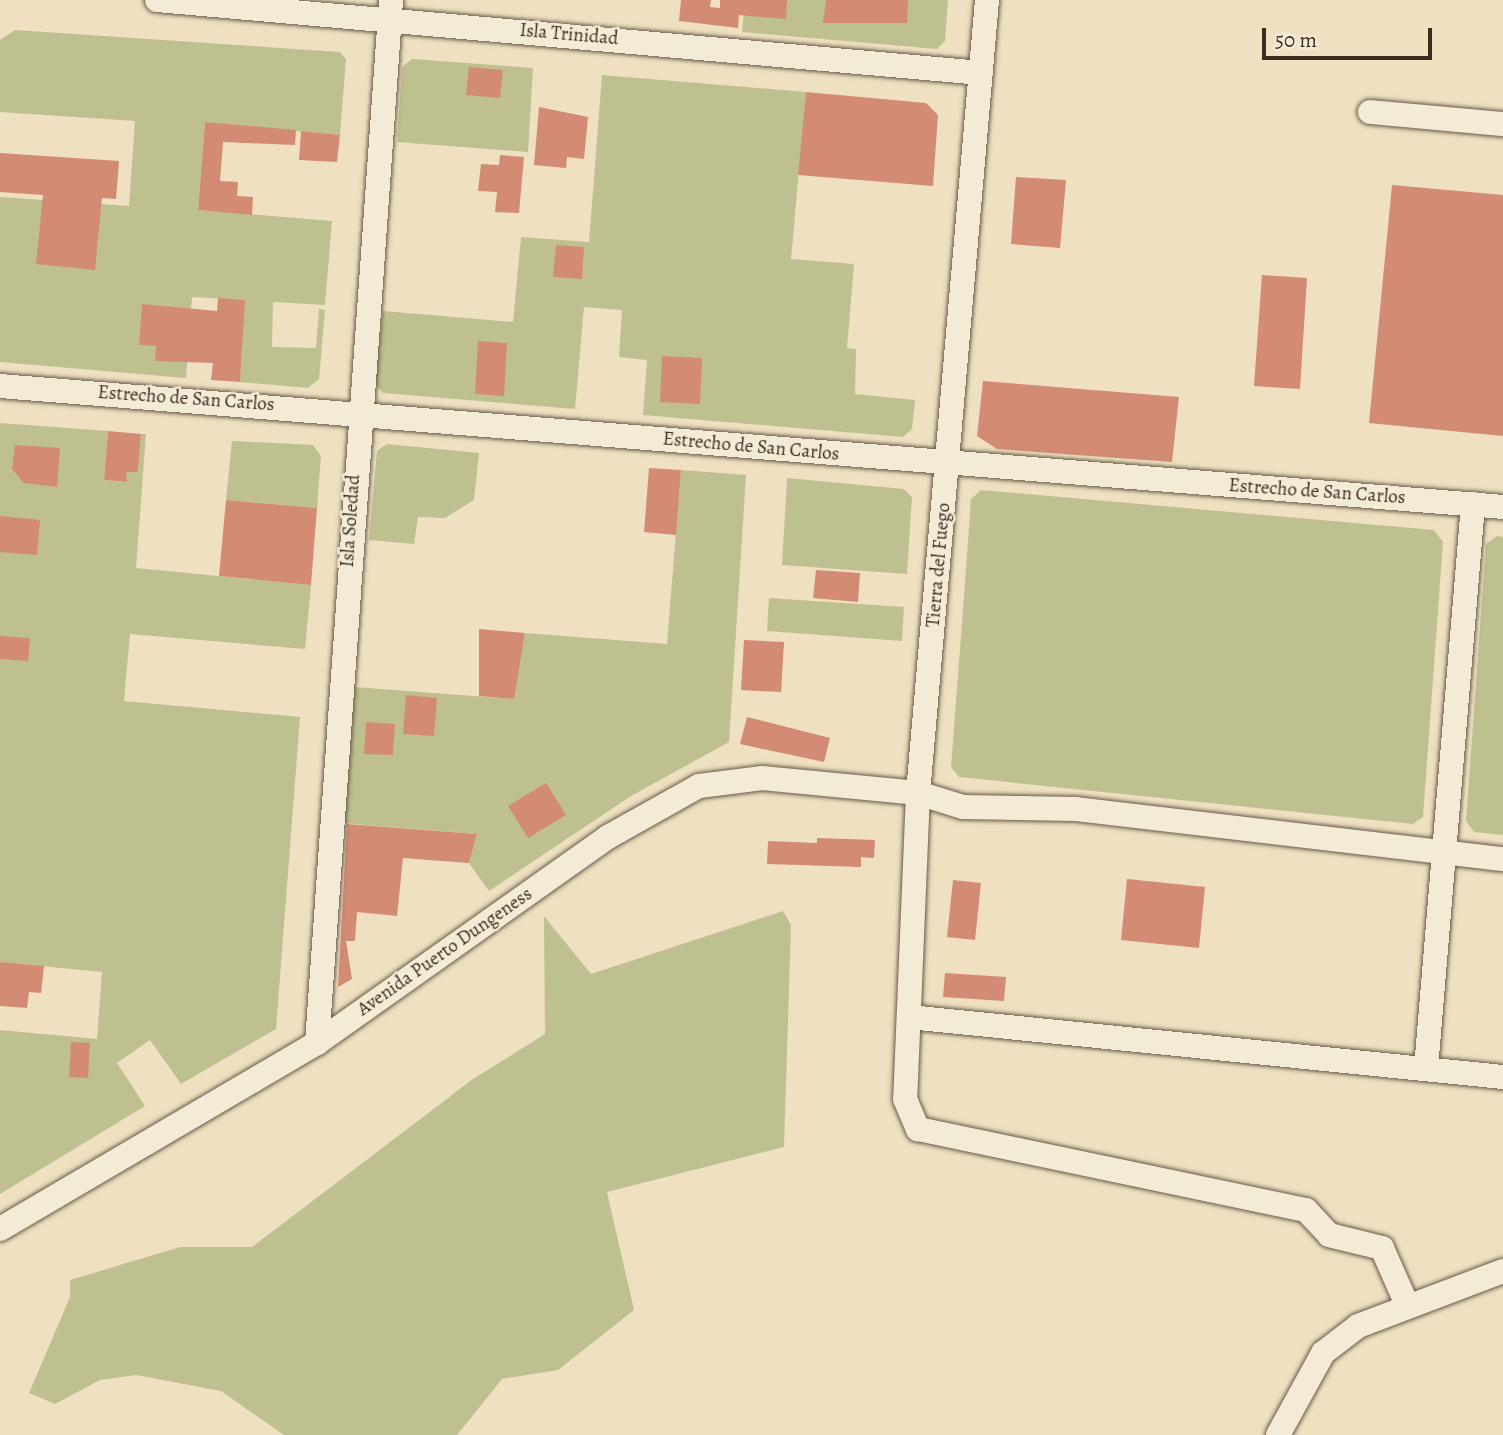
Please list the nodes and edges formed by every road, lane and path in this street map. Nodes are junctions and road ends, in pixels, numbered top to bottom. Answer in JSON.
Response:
{"nodes":[{"id":1,"x":157,"y":0,"type":"edge"},
{"id":2,"x":987,"y":0,"type":"edge"},
{"id":3,"x":391,"y":9,"type":"edge"},
{"id":4,"x":981,"y":73,"type":"junction"},
{"id":5,"x":1370,"y":111,"type":"dead end"},
{"id":6,"x":1503,"y":124,"type":"edge"},
{"id":7,"x":0,"y":386,"type":"edge"},
{"id":8,"x":359,"y":411,"type":"junction"},
{"id":9,"x":948,"y":464,"type":"junction"},
{"id":10,"x":1473,"y":504,"type":"junction"},
{"id":11,"x":1503,"y":507,"type":"edge"},
{"id":12,"x":918,"y":793,"type":"junction"},
{"id":13,"x":1442,"y":852,"type":"junction"},
{"id":14,"x":1503,"y":859,"type":"edge"},
{"id":15,"x":909,"y":1017,"type":"junction"},
{"id":16,"x":317,"y":1043,"type":"junction"},
{"id":17,"x":1426,"y":1069,"type":"junction"},
{"id":18,"x":1503,"y":1077,"type":"edge"},
{"id":19,"x":0,"y":1228,"type":"edge"},
{"id":20,"x":1503,"y":1270,"type":"edge"},
{"id":21,"x":1408,"y":1307,"type":"junction"},
{"id":22,"x":1278,"y":1435,"type":"edge"}],
"edges":[{"from":1,"to":3,"type":"street","name":"Isla Trinidad"},
{"from":2,"to":4,"type":"street","name":"Tierra del Fuego"},
{"from":3,"to":4,"type":"street","name":"Isla Trinidad"},
{"from":3,"to":8,"type":"street","name":"Isla Soledad"},
{"from":4,"to":9,"type":"street","name":"Tierra del Fuego"},
{"from":5,"to":6,"type":"street"},
{"from":7,"to":8,"type":"street","name":"Estrecho de San Carlos"},
{"from":8,"to":9,"type":"street","name":"Estrecho de San Carlos"},
{"from":8,"to":16,"type":"street","name":"Isla Soledad"},
{"from":9,"to":10,"type":"street","name":"Estrecho de San Carlos"},
{"from":9,"to":12,"type":"street","name":"Tierra del Fuego"},
{"from":10,"to":11,"type":"street","name":"Estrecho de San Carlos"},
{"from":10,"to":13,"type":"street"},
{"from":12,"to":13,"type":"street","name":"Avenida Puerto Dungeness"},
{"from":12,"to":15,"type":"street","name":"Tierra del Fuego"},
{"from":12,"to":16,"type":"street","name":"Avenida Puerto Dungeness"},
{"from":13,"to":14,"type":"street","name":"Avenida Puerto Dungeness"},
{"from":13,"to":17,"type":"street"},
{"from":15,"to":17,"type":"street"},
{"from":15,"to":21,"type":"street","name":"Tierra del Fuego"},
{"from":16,"to":19,"type":"street","name":"Avenida Puerto Dungeness"},
{"from":17,"to":18,"type":"street"},
{"from":20,"to":21,"type":"street"},
{"from":21,"to":22,"type":"street"}]}
